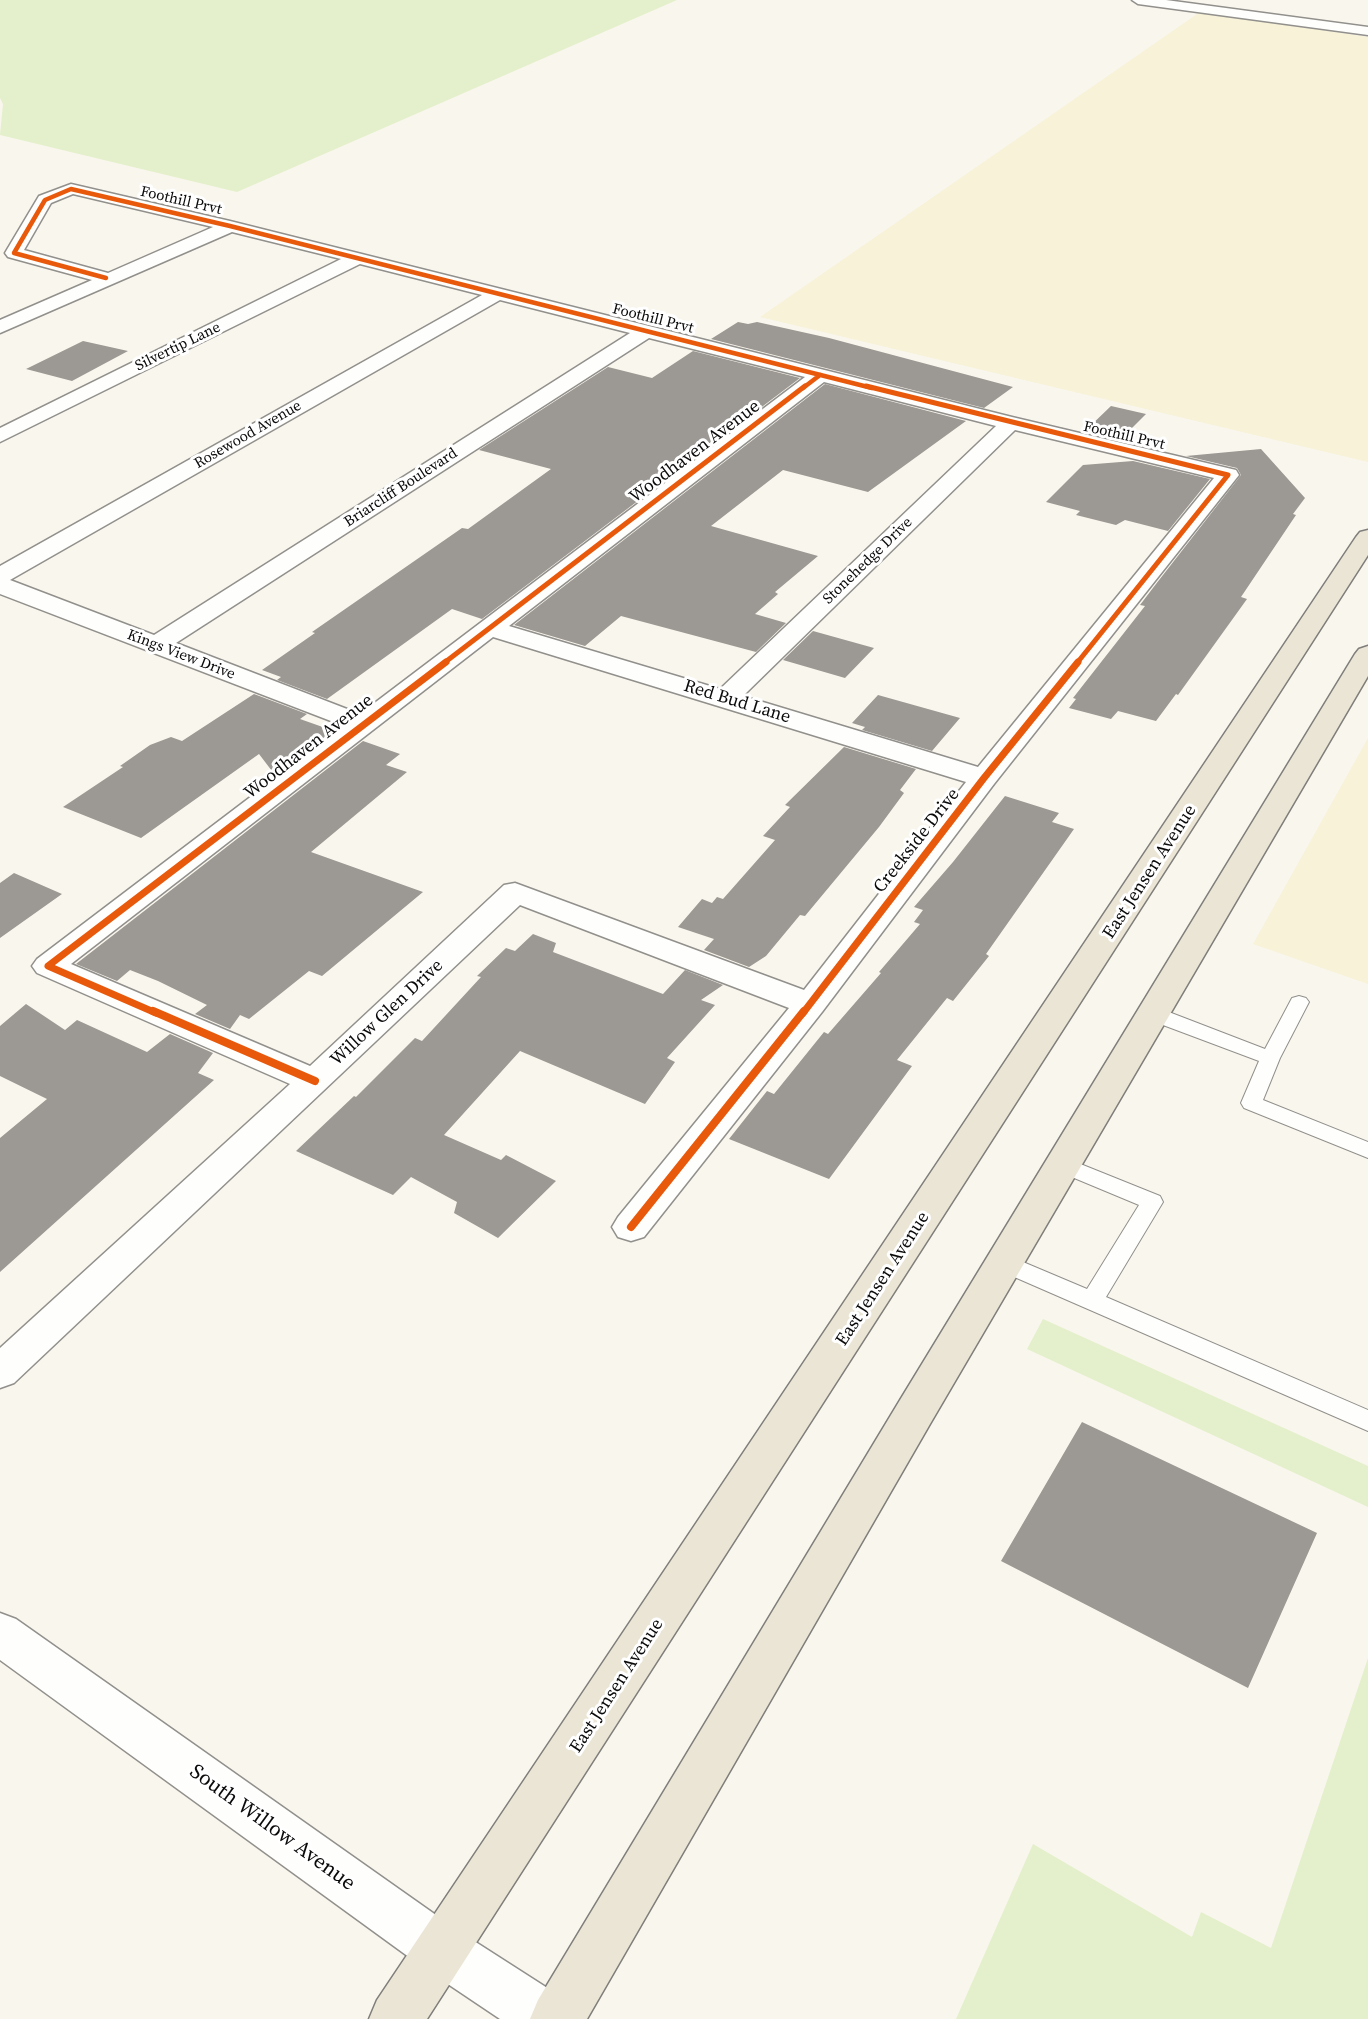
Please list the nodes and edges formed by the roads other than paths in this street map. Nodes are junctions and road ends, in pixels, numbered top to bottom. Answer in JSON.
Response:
{"nodes":[{"id":1,"x":1138,"y":0,"type":"edge"},
{"id":2,"x":1182,"y":0,"type":"edge"},
{"id":3,"x":1368,"y":31,"type":"edge"},
{"id":4,"x":230,"y":226,"type":"junction"},
{"id":5,"x":356,"y":259,"type":"junction"},
{"id":6,"x":106,"y":278,"type":"junction"},
{"id":7,"x":497,"y":294,"type":"junction"},
{"id":8,"x":0,"y":327,"type":"edge"},
{"id":9,"x":646,"y":331,"type":"junction"},
{"id":10,"x":820,"y":375,"type":"junction"},
{"id":11,"x":1011,"y":423,"type":"junction"},
{"id":12,"x":0,"y":436,"type":"edge"},
{"id":13,"x":1227,"y":474,"type":"joint"},
{"id":14,"x":1368,"y":537,"type":"edge"},
{"id":15,"x":0,"y":576,"type":"edge"},
{"id":16,"x":0,"y":585,"type":"edge"},
{"id":17,"x":489,"y":628,"type":"junction"},
{"id":18,"x":156,"y":645,"type":"junction"},
{"id":19,"x":1368,"y":654,"type":"edge"},
{"id":20,"x":726,"y":698,"type":"junction"},
{"id":21,"x":363,"y":724,"type":"junction"},
{"id":22,"x":984,"y":778,"type":"junction"},
{"id":23,"x":1299,"y":1002,"type":"dead end"},
{"id":24,"x":810,"y":1004,"type":"junction"},
{"id":25,"x":1154,"y":1014,"type":"junction"},
{"id":26,"x":1270,"y":1058,"type":"junction"},
{"id":27,"x":315,"y":1081,"type":"junction"},
{"id":28,"x":1368,"y":1150,"type":"edge"},
{"id":29,"x":1063,"y":1165,"type":"junction"},
{"id":30,"x":631,"y":1227,"type":"dead end"},
{"id":31,"x":1004,"y":1263,"type":"junction"},
{"id":32,"x":1092,"y":1301,"type":"junction"},
{"id":33,"x":0,"y":1372,"type":"edge"},
{"id":34,"x":1368,"y":1421,"type":"edge"},
{"id":35,"x":0,"y":1634,"type":"edge"},
{"id":36,"x":442,"y":1950,"type":"junction"},
{"id":37,"x":396,"y":2019,"type":"edge"},
{"id":38,"x":547,"y":2019,"type":"edge"},
{"id":39,"x":557,"y":2019,"type":"edge"}],
"edges":[{"from":1,"to":3,"type":"street"},
{"from":2,"to":3,"type":"street"},
{"from":4,"to":5,"type":"street","name":"Foothill Prvt"},
{"from":4,"to":6,"type":"street"},
{"from":4,"to":6,"type":"street","name":"Foothill Prvt"},
{"from":5,"to":7,"type":"street","name":"Foothill Prvt"},
{"from":5,"to":12,"type":"street","name":"Silvertip Lane"},
{"from":6,"to":8,"type":"street"},
{"from":7,"to":9,"type":"street","name":"Foothill Prvt"},
{"from":7,"to":15,"type":"street","name":"Rosewood Avenue"},
{"from":9,"to":10,"type":"street","name":"Foothill Prvt"},
{"from":9,"to":18,"type":"street","name":"Briarcliff Boulevard"},
{"from":10,"to":11,"type":"street","name":"Foothill Prvt"},
{"from":10,"to":17,"type":"street","name":"Woodhaven Avenue"},
{"from":11,"to":13,"type":"street","name":"Foothill Prvt"},
{"from":11,"to":20,"type":"street","name":"Stonehedge Drive"},
{"from":13,"to":22,"type":"street","name":"Creekside Drive"},
{"from":14,"to":36,"type":"main road","name":"East Jensen Avenue"},
{"from":16,"to":18,"type":"street","name":"Kings View Drive"},
{"from":17,"to":20,"type":"street","name":"Red Bud Lane"},
{"from":17,"to":21,"type":"street","name":"Woodhaven Avenue"},
{"from":18,"to":21,"type":"street","name":"Kings View Drive"},
{"from":19,"to":25,"type":"main road"},
{"from":20,"to":22,"type":"street","name":"Red Bud Lane"},
{"from":21,"to":27,"type":"street","name":"Woodhaven Avenue"},
{"from":22,"to":24,"type":"street","name":"Creekside Drive"},
{"from":23,"to":26,"type":"lane"},
{"from":24,"to":27,"type":"street","name":"Willow Glen Drive"},
{"from":24,"to":30,"type":"street","name":"Creekside Drive"},
{"from":25,"to":26,"type":"lane"},
{"from":25,"to":29,"type":"main road"},
{"from":26,"to":28,"type":"lane"},
{"from":27,"to":33,"type":"street","name":"Willow Glen Drive"},
{"from":29,"to":31,"type":"main road"},
{"from":29,"to":32,"type":"lane"},
{"from":31,"to":32,"type":"lane"},
{"from":31,"to":39,"type":"main road"},
{"from":32,"to":34,"type":"lane"},
{"from":35,"to":36,"type":"street","name":"South Willow Avenue"},
{"from":36,"to":37,"type":"main road","name":"East Jensen Avenue"},
{"from":36,"to":38,"type":"street","name":"South Willow Avenue"}]}
